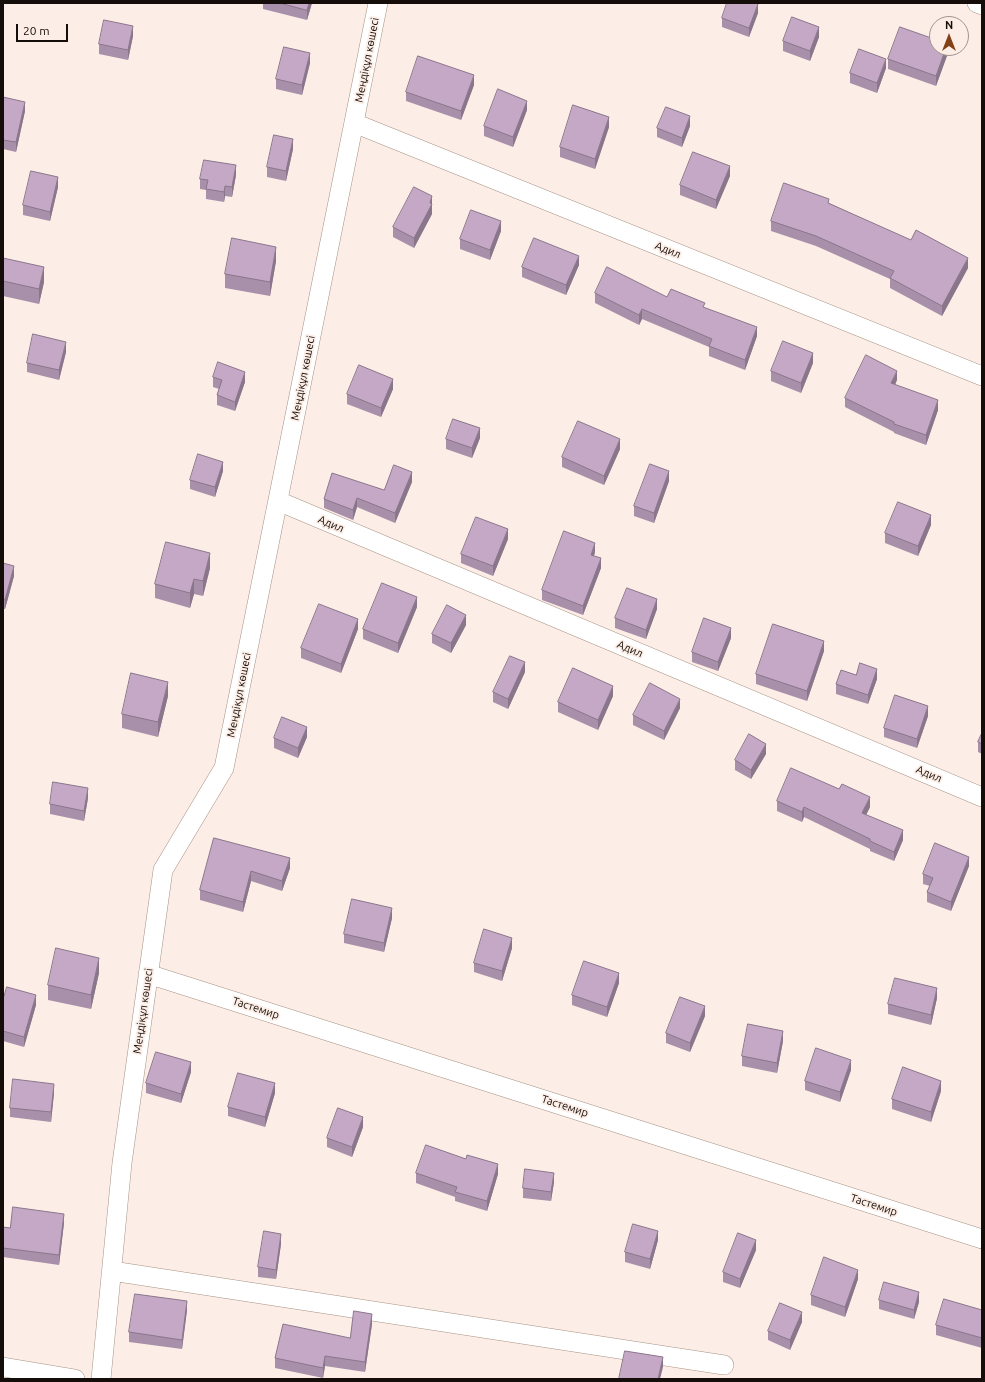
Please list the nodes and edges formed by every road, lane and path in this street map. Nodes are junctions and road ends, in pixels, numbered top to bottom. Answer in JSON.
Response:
{"nodes":[{"id":1,"x":378,"y":3,"type":"edge"},
{"id":2,"x":977,"y":3,"type":"edge"},
{"id":3,"x":982,"y":5,"type":"edge"},
{"id":4,"x":354,"y":123,"type":"junction"},
{"id":5,"x":982,"y":376,"type":"edge"},
{"id":6,"x":278,"y":502,"type":"junction"},
{"id":7,"x":982,"y":797,"type":"edge"},
{"id":8,"x":148,"y":974,"type":"junction"},
{"id":9,"x":982,"y":1239,"type":"edge"},
{"id":10,"x":112,"y":1271,"type":"junction"},
{"id":11,"x":724,"y":1365,"type":"dead end"},
{"id":12,"x":3,"y":1367,"type":"edge"},
{"id":13,"x":75,"y":1379,"type":"edge"},
{"id":14,"x":101,"y":1379,"type":"edge"}],
"edges":[{"from":1,"to":4,"type":"street","name":"Меңдіқұл көшесі"},
{"from":2,"to":3,"type":"street"},
{"from":4,"to":5,"type":"street","name":"Адил"},
{"from":4,"to":6,"type":"street","name":"Меңдіқұл көшесі"},
{"from":6,"to":7,"type":"street","name":"Адил"},
{"from":6,"to":8,"type":"street","name":"Меңдіқұл көшесі"},
{"from":8,"to":9,"type":"street","name":"Тастемир"},
{"from":8,"to":10,"type":"street","name":"Меңдіқұл көшесі"},
{"from":10,"to":11,"type":"street"},
{"from":10,"to":14,"type":"street","name":"Меңдіқұл көшесі"},
{"from":12,"to":13,"type":"street"}]}
